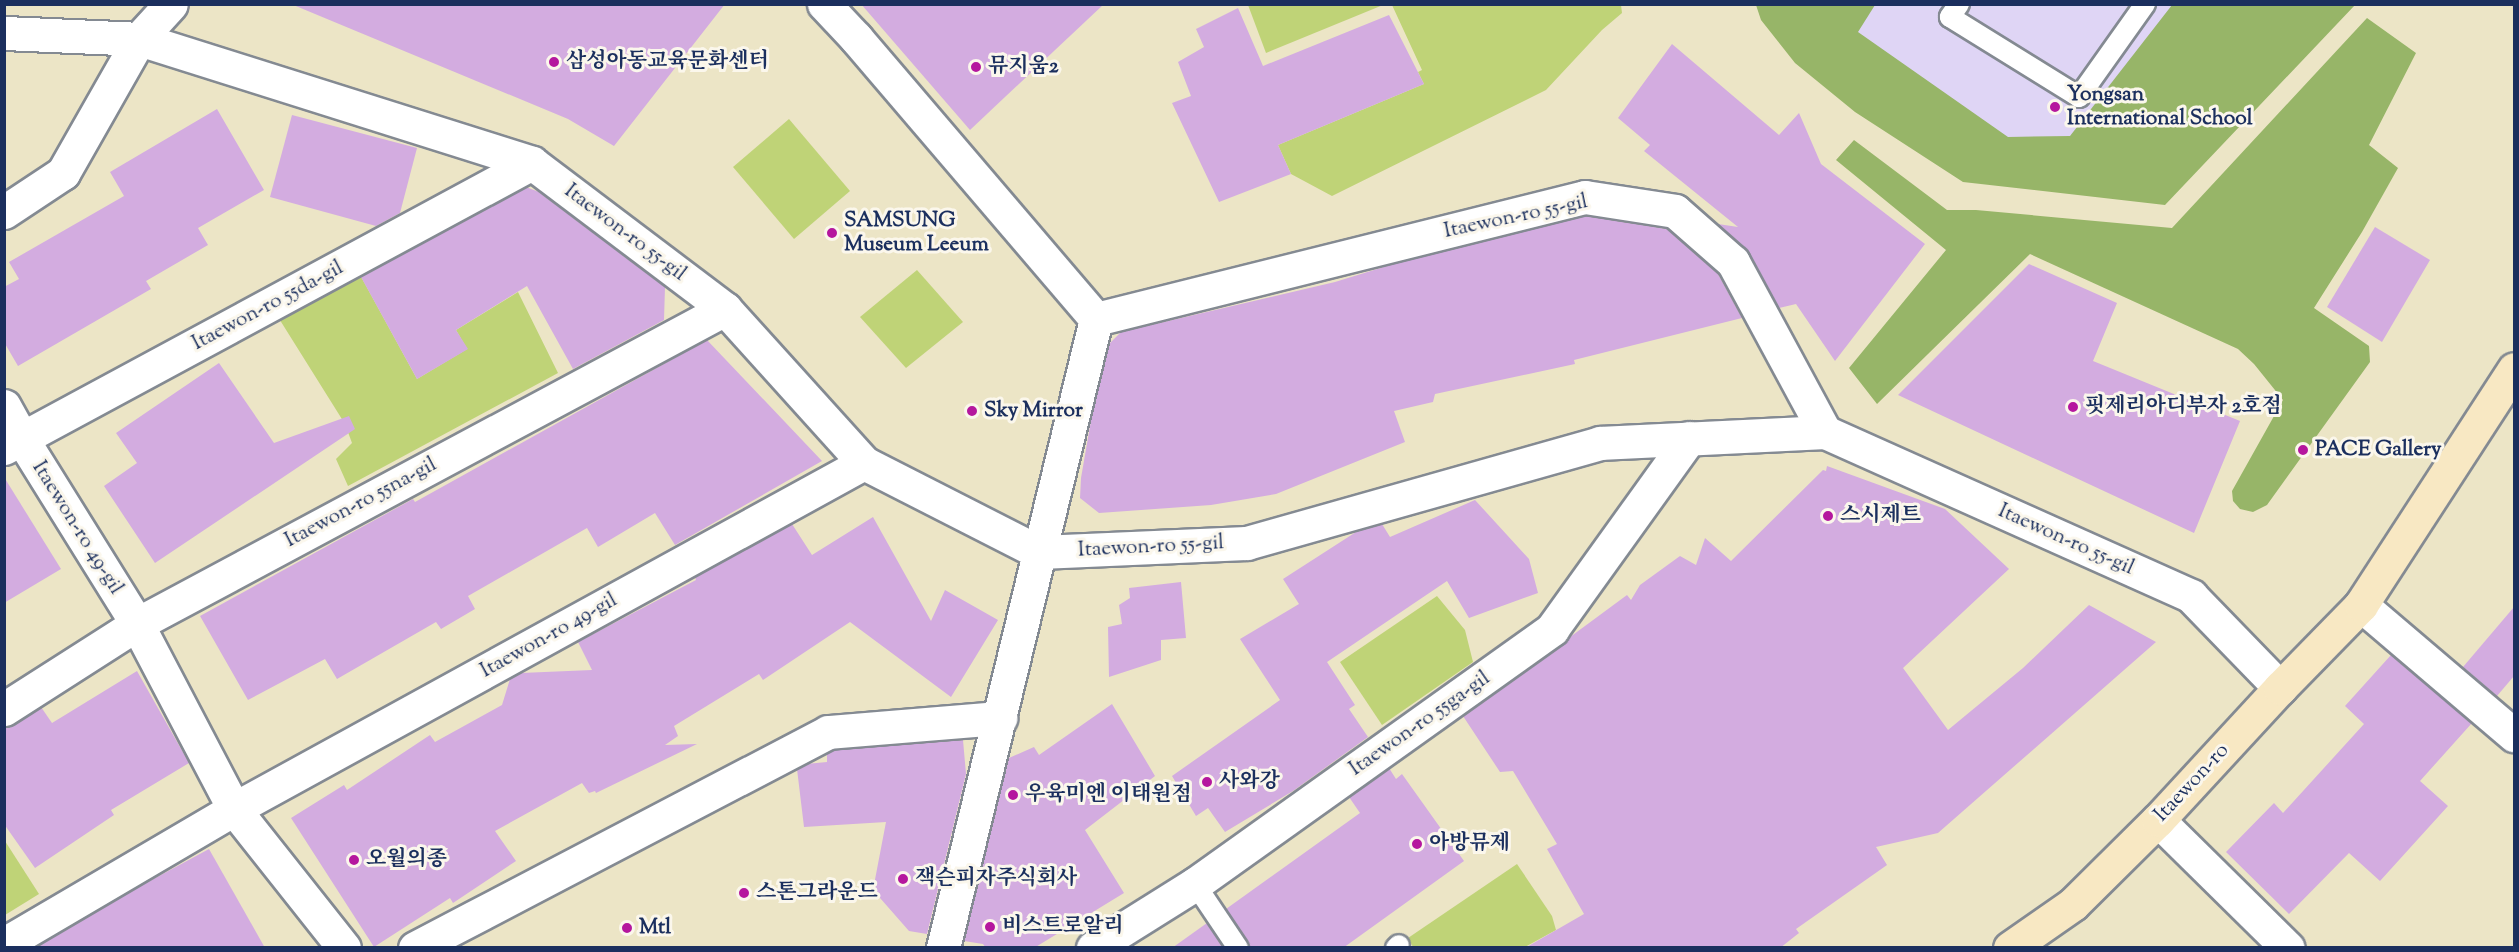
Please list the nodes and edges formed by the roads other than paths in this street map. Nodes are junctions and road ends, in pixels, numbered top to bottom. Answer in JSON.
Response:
{"nodes":[{"id":1,"x":171,"y":4,"type":"edge"},
{"id":2,"x":824,"y":4,"type":"edge"},
{"id":3,"x":1959,"y":4,"type":"edge"},
{"id":4,"x":2145,"y":4,"type":"edge"},
{"id":5,"x":4,"y":33,"type":"edge"},
{"id":6,"x":139,"y":39,"type":"junction"},
{"id":7,"x":532,"y":163,"type":"junction"},
{"id":8,"x":4,"y":212,"type":"edge"},
{"id":9,"x":725,"y":309,"type":"junction"},
{"id":10,"x":1096,"y":319,"type":"junction"},
{"id":11,"x":2514,"y":369,"type":"edge"},
{"id":12,"x":4,"y":406,"type":"edge"},
{"id":13,"x":1825,"y":432,"type":"junction"},
{"id":14,"x":1689,"y":438,"type":"junction"},
{"id":15,"x":13,"y":444,"type":"edge"},
{"id":16,"x":864,"y":463,"type":"junction"},
{"id":17,"x":1039,"y":552,"type":"junction"},
{"id":18,"x":2361,"y":605,"type":"junction"},
{"id":19,"x":137,"y":624,"type":"junction"},
{"id":20,"x":2280,"y":688,"type":"junction"},
{"id":21,"x":4,"y":709,"type":"edge"},
{"id":22,"x":1000,"y":718,"type":"junction"},
{"id":23,"x":2514,"y":735,"type":"edge"},
{"id":24,"x":234,"y":809,"type":"junction"},
{"id":25,"x":2158,"y":820,"type":"junction"},
{"id":26,"x":1195,"y":884,"type":"junction"},
{"id":27,"x":4,"y":944,"type":"edge"},
{"id":28,"x":344,"y":948,"type":"edge"},
{"id":29,"x":415,"y":948,"type":"edge"},
{"id":30,"x":943,"y":948,"type":"edge"},
{"id":31,"x":1093,"y":948,"type":"edge"},
{"id":32,"x":1238,"y":948,"type":"edge"},
{"id":33,"x":2010,"y":948,"type":"edge"},
{"id":34,"x":2288,"y":948,"type":"edge"}],
"edges":[{"from":1,"to":6,"type":"street"},
{"from":2,"to":10,"type":"street"},
{"from":3,"to":4,"type":"lane"},
{"from":5,"to":6,"type":"street","name":"Itaewon-ro 55-gil"},
{"from":6,"to":7,"type":"street","name":"Itaewon-ro 55-gil"},
{"from":6,"to":8,"type":"street"},
{"from":7,"to":9,"type":"street","name":"Itaewon-ro 55-gil"},
{"from":7,"to":15,"type":"street","name":"Itaewon-ro 55da-gil"},
{"from":9,"to":16,"type":"street","name":"Itaewon-ro 55-gil"},
{"from":9,"to":19,"type":"street","name":"Itaewon-ro 55na-gil"},
{"from":10,"to":13,"type":"street","name":"Itaewon-ro 55-gil"},
{"from":10,"to":17,"type":"street"},
{"from":11,"to":18,"type":"main road","name":"Itaewon-ro"},
{"from":12,"to":15,"type":"street","name":"Itaewon-ro 49-gil"},
{"from":13,"to":14,"type":"street","name":"Itaewon-ro 55-gil"},
{"from":13,"to":20,"type":"street","name":"Itaewon-ro 55-gil"},
{"from":14,"to":17,"type":"street","name":"Itaewon-ro 55-gil"},
{"from":14,"to":26,"type":"street","name":"Itaewon-ro 55ga-gil"},
{"from":15,"to":19,"type":"street","name":"Itaewon-ro 49-gil"},
{"from":16,"to":17,"type":"street","name":"Itaewon-ro 55-gil"},
{"from":16,"to":24,"type":"street","name":"Itaewon-ro 49-gil"},
{"from":17,"to":22,"type":"street"},
{"from":18,"to":20,"type":"main road","name":"Itaewon-ro"},
{"from":18,"to":23,"type":"street"},
{"from":19,"to":21,"type":"street","name":"Itaewon-ro 55na-gil"},
{"from":19,"to":24,"type":"street","name":"Itaewon-ro 49-gil"},
{"from":20,"to":25,"type":"main road","name":"Itaewon-ro"},
{"from":22,"to":29,"type":"street"},
{"from":22,"to":30,"type":"street"},
{"from":24,"to":27,"type":"street","name":"Itaewon-ro 49-gil"},
{"from":24,"to":28,"type":"street","name":"Itaewon-ro 49-gil"},
{"from":25,"to":33,"type":"main road","name":"Itaewon-ro"},
{"from":25,"to":34,"type":"street"},
{"from":26,"to":31,"type":"street","name":"Itaewon-ro 55ga-gil"},
{"from":26,"to":32,"type":"lane"}]}
